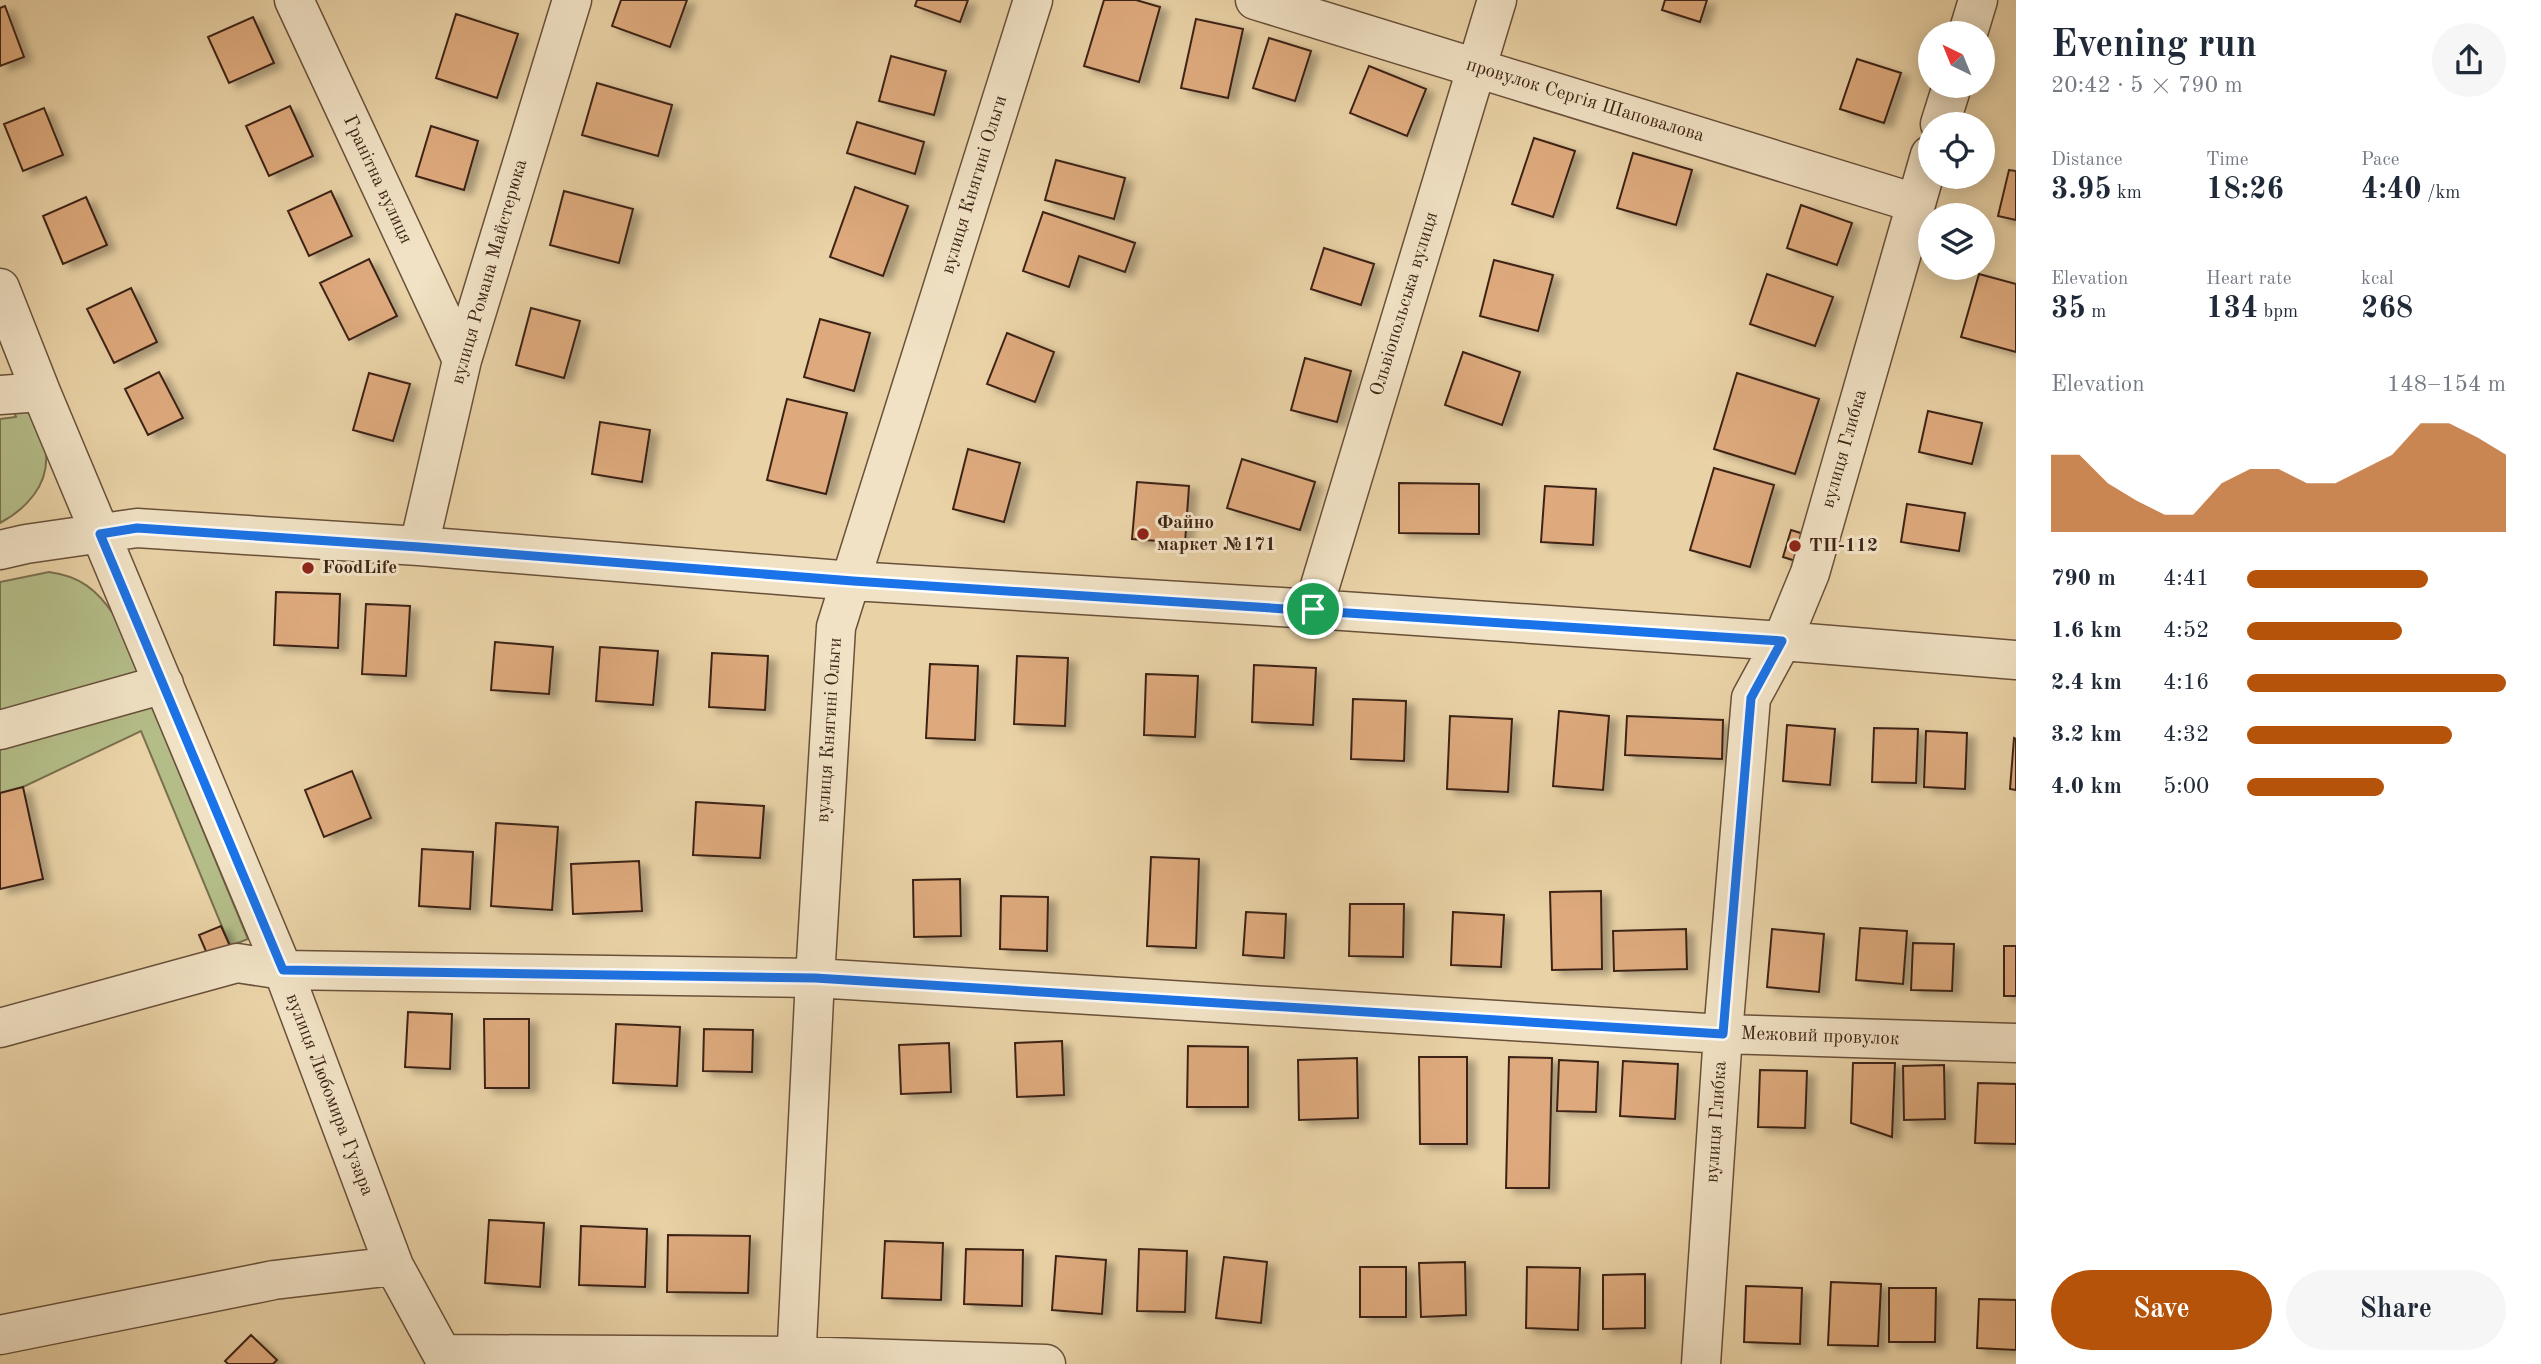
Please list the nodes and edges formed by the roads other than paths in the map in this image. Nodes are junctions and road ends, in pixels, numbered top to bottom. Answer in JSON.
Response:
{"nodes":[{"id":1,"x":294,"y":0,"type":"edge"},
{"id":2,"x":572,"y":0,"type":"edge"},
{"id":3,"x":1033,"y":0,"type":"edge"},
{"id":4,"x":1255,"y":0,"type":"edge"},
{"id":5,"x":1497,"y":0,"type":"edge"},
{"id":6,"x":1978,"y":0,"type":"edge"},
{"id":7,"x":1972,"y":21,"type":"edge"},
{"id":8,"x":1476,"y":67,"type":"junction"},
{"id":9,"x":1919,"y":189,"type":"edge"},
{"id":10,"x":1915,"y":203,"type":"junction"},
{"id":11,"x":0,"y":288,"type":"edge"},
{"id":12,"x":462,"y":360,"type":"junction"},
{"id":13,"x":40,"y":392,"type":"junction"},
{"id":14,"x":0,"y":394,"type":"edge"},
{"id":15,"x":100,"y":534,"type":"junction"},
{"id":16,"x":419,"y":547,"type":"junction"},
{"id":17,"x":0,"y":550,"type":"edge"},
{"id":18,"x":853,"y":581,"type":"junction"},
{"id":19,"x":1313,"y":609,"type":"junction"},
{"id":20,"x":1782,"y":641,"type":"junction"},
{"id":21,"x":2016,"y":660,"type":"edge"},
{"id":22,"x":164,"y":684,"type":"junction"},
{"id":23,"x":0,"y":730,"type":"edge"},
{"id":24,"x":283,"y":970,"type":"junction"},
{"id":25,"x":815,"y":978,"type":"junction"},
{"id":26,"x":0,"y":1028,"type":"edge"},
{"id":27,"x":1723,"y":1034,"type":"junction"},
{"id":28,"x":2016,"y":1043,"type":"edge"},
{"id":29,"x":394,"y":1266,"type":"junction"},
{"id":30,"x":0,"y":1335,"type":"edge"},
{"id":31,"x":796,"y":1360,"type":"edge"},
{"id":32,"x":1046,"y":1364,"type":"edge"},
{"id":33,"x":1701,"y":1364,"type":"edge"}],
"edges":[{"from":1,"to":12,"type":"street","name":"Гранітна вулиця"},
{"from":2,"to":12,"type":"street","name":"вулиця Романа Майстерюка"},
{"from":3,"to":18,"type":"street","name":"вулиця Княгині Ольги"},
{"from":4,"to":8,"type":"street","name":"провулок Сергія Шаповалова"},
{"from":5,"to":8,"type":"street","name":"Ольвіопольська вулиця"},
{"from":6,"to":7,"type":"street"},
{"from":8,"to":10,"type":"street","name":"провулок Сергія Шаповалова"},
{"from":8,"to":19,"type":"street","name":"Ольвіопольська вулиця"},
{"from":9,"to":10,"type":"street","name":"вулиця Глибка"},
{"from":10,"to":20,"type":"street","name":"вулиця Глибка"},
{"from":11,"to":13,"type":"street","name":"вулиця Любомира Гузара"},
{"from":12,"to":16,"type":"street","name":"вулиця Романа Майстерюка"},
{"from":13,"to":14,"type":"street"},
{"from":13,"to":15,"type":"street","name":"вулиця Любомира Гузара"},
{"from":15,"to":16,"type":"street"},
{"from":15,"to":17,"type":"street"},
{"from":15,"to":22,"type":"street","name":"вулиця Любомира Гузара"},
{"from":16,"to":18,"type":"street"},
{"from":18,"to":19,"type":"street"},
{"from":18,"to":25,"type":"street","name":"вулиця Княгині Ольги"},
{"from":19,"to":20,"type":"street"},
{"from":20,"to":21,"type":"street"},
{"from":20,"to":27,"type":"street","name":"вулиця Глибка"},
{"from":22,"to":23,"type":"street"},
{"from":22,"to":24,"type":"street","name":"вулиця Любомира Гузара"},
{"from":24,"to":25,"type":"street","name":"Межовий провулок"},
{"from":24,"to":26,"type":"street","name":"Межовий провулок"},
{"from":24,"to":29,"type":"street","name":"вулиця Любомира Гузара"},
{"from":25,"to":27,"type":"street","name":"Межовий провулок"},
{"from":25,"to":31,"type":"street","name":"вулиця Княгині Ольги"},
{"from":27,"to":28,"type":"street","name":"Межовий провулок"},
{"from":27,"to":33,"type":"street","name":"вулиця Глибка"},
{"from":29,"to":30,"type":"street"},
{"from":29,"to":31,"type":"street","name":"вулиця Любомира Гузара"},
{"from":31,"to":32,"type":"street"}]}
